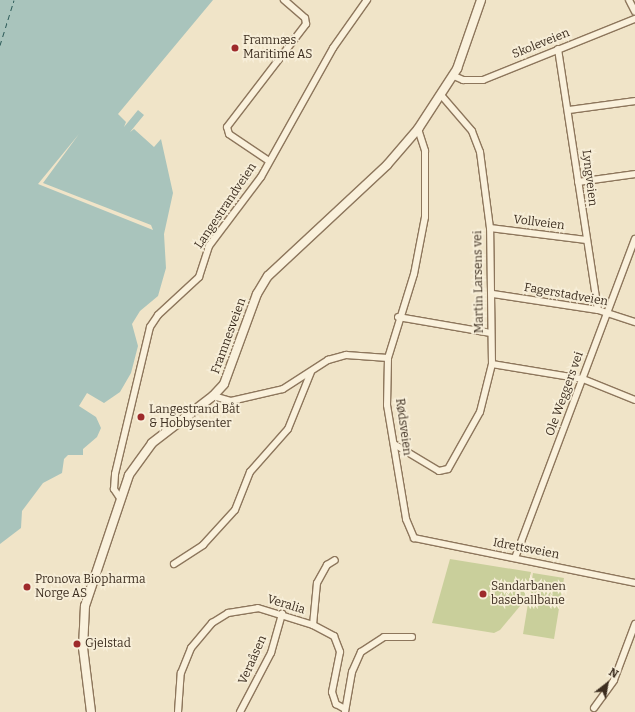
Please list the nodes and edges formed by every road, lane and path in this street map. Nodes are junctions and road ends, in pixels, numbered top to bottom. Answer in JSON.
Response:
{"nodes":[{"id":1,"x":284,"y":0,"type":"edge"},
{"id":2,"x":367,"y":0,"type":"edge"},
{"id":3,"x":481,"y":0,"type":"edge"},
{"id":4,"x":629,"y":0,"type":"edge"},
{"id":5,"x":635,"y":12,"type":"edge"},
{"id":6,"x":635,"y":19,"type":"edge"},
{"id":7,"x":558,"y":49,"type":"junction"},
{"id":8,"x":454,"y":76,"type":"junction"},
{"id":9,"x":441,"y":95,"type":"junction"},
{"id":10,"x":635,"y":101,"type":"edge"},
{"id":11,"x":569,"y":110,"type":"junction"},
{"id":12,"x":418,"y":129,"type":"junction"},
{"id":13,"x":269,"y":162,"type":"junction"},
{"id":14,"x":635,"y":174,"type":"edge"},
{"id":15,"x":578,"y":182,"type":"junction"},
{"id":16,"x":490,"y":228,"type":"junction"},
{"id":17,"x":635,"y":238,"type":"edge"},
{"id":18,"x":586,"y":240,"type":"junction"},
{"id":19,"x":633,"y":249,"type":"edge"},
{"id":20,"x":493,"y":294,"type":"junction"},
{"id":21,"x":598,"y":310,"type":"junction"},
{"id":22,"x":606,"y":312,"type":"junction"},
{"id":23,"x":398,"y":317,"type":"junction"},
{"id":24,"x":635,"y":322,"type":"edge"},
{"id":25,"x":491,"y":333,"type":"junction"},
{"id":26,"x":388,"y":358,"type":"junction"},
{"id":27,"x":492,"y":364,"type":"junction"},
{"id":28,"x":311,"y":372,"type":"junction"},
{"id":29,"x":583,"y":379,"type":"junction"},
{"id":30,"x":213,"y":396,"type":"junction"},
{"id":31,"x":635,"y":400,"type":"edge"},
{"id":32,"x":394,"y":444,"type":"junction"},
{"id":33,"x":120,"y":498,"type":"junction"},
{"id":34,"x":414,"y":538,"type":"joint"},
{"id":35,"x":516,"y":558,"type":"junction"},
{"id":36,"x":335,"y":560,"type":"dead end"},
{"id":37,"x":174,"y":564,"type":"dead end"},
{"id":38,"x":635,"y":583,"type":"edge"},
{"id":39,"x":282,"y":614,"type":"junction"},
{"id":40,"x":635,"y":624,"type":"edge"},
{"id":41,"x":312,"y":625,"type":"junction"},
{"id":42,"x":412,"y":637,"type":"dead end"},
{"id":43,"x":594,"y":708,"type":"dead end"},
{"id":44,"x":345,"y":711,"type":"edge"},
{"id":45,"x":91,"y":712,"type":"edge"},
{"id":46,"x":178,"y":712,"type":"edge"},
{"id":47,"x":240,"y":712,"type":"edge"}],
"edges":[{"from":1,"to":13,"type":"street"},
{"from":2,"to":13,"type":"street","name":"Langestrandveien"},
{"from":3,"to":8,"type":"main road","name":"Framnesveien"},
{"from":4,"to":5,"type":"street"},
{"from":6,"to":7,"type":"street","name":"Skoleveien"},
{"from":7,"to":8,"type":"street","name":"Skoleveien"},
{"from":7,"to":11,"type":"street","name":"Lyngveien"},
{"from":8,"to":9,"type":"main road","name":"Framnesveien"},
{"from":9,"to":12,"type":"main road","name":"Framnesveien"},
{"from":9,"to":16,"type":"street","name":"Martin Larsens vei"},
{"from":10,"to":11,"type":"street"},
{"from":11,"to":15,"type":"street","name":"Lyngveien"},
{"from":12,"to":23,"type":"street","name":"Rødsveien"},
{"from":12,"to":30,"type":"main road","name":"Framnesveien"},
{"from":13,"to":33,"type":"street","name":"Langestrandveien"},
{"from":14,"to":15,"type":"street"},
{"from":15,"to":18,"type":"street","name":"Lyngveien"},
{"from":16,"to":18,"type":"street","name":"Vollveien"},
{"from":16,"to":20,"type":"street","name":"Martin Larsens vei"},
{"from":17,"to":19,"type":"street","name":"Ole Weggers vei"},
{"from":18,"to":21,"type":"street","name":"Lyngveien"},
{"from":19,"to":22,"type":"street","name":"Ole Weggers vei"},
{"from":20,"to":21,"type":"street","name":"Fagerstadveien"},
{"from":20,"to":25,"type":"street","name":"Martin Larsens vei"},
{"from":21,"to":22,"type":"street","name":"Fagerstadveien"},
{"from":22,"to":24,"type":"street","name":"Fagerstadveien"},
{"from":22,"to":29,"type":"street","name":"Ole Weggers vei"},
{"from":23,"to":25,"type":"street"},
{"from":23,"to":26,"type":"street","name":"Rødsveien"},
{"from":25,"to":27,"type":"street","name":"Martin Larsens vei"},
{"from":26,"to":28,"type":"street"},
{"from":26,"to":32,"type":"street","name":"Rødsveien"},
{"from":27,"to":29,"type":"street"},
{"from":27,"to":32,"type":"street","name":"Martin Larsens vei"},
{"from":28,"to":30,"type":"street"},
{"from":28,"to":37,"type":"street"},
{"from":29,"to":31,"type":"street"},
{"from":29,"to":35,"type":"street","name":"Ole Weggers vei"},
{"from":30,"to":33,"type":"main road","name":"Framnesveien"},
{"from":32,"to":34,"type":"street","name":"Rødsveien"},
{"from":33,"to":45,"type":"main road","name":"Framnesveien"},
{"from":34,"to":35,"type":"street","name":"Idrettsveien"},
{"from":35,"to":38,"type":"street","name":"Idrettsveien"},
{"from":36,"to":41,"type":"street","name":"Veralia"},
{"from":39,"to":41,"type":"street","name":"Veralia"},
{"from":39,"to":46,"type":"street","name":"Veralia"},
{"from":39,"to":47,"type":"street","name":"Veraåsen"},
{"from":40,"to":43,"type":"street"},
{"from":41,"to":44,"type":"street","name":"Veralia"},
{"from":42,"to":44,"type":"street"}]}
